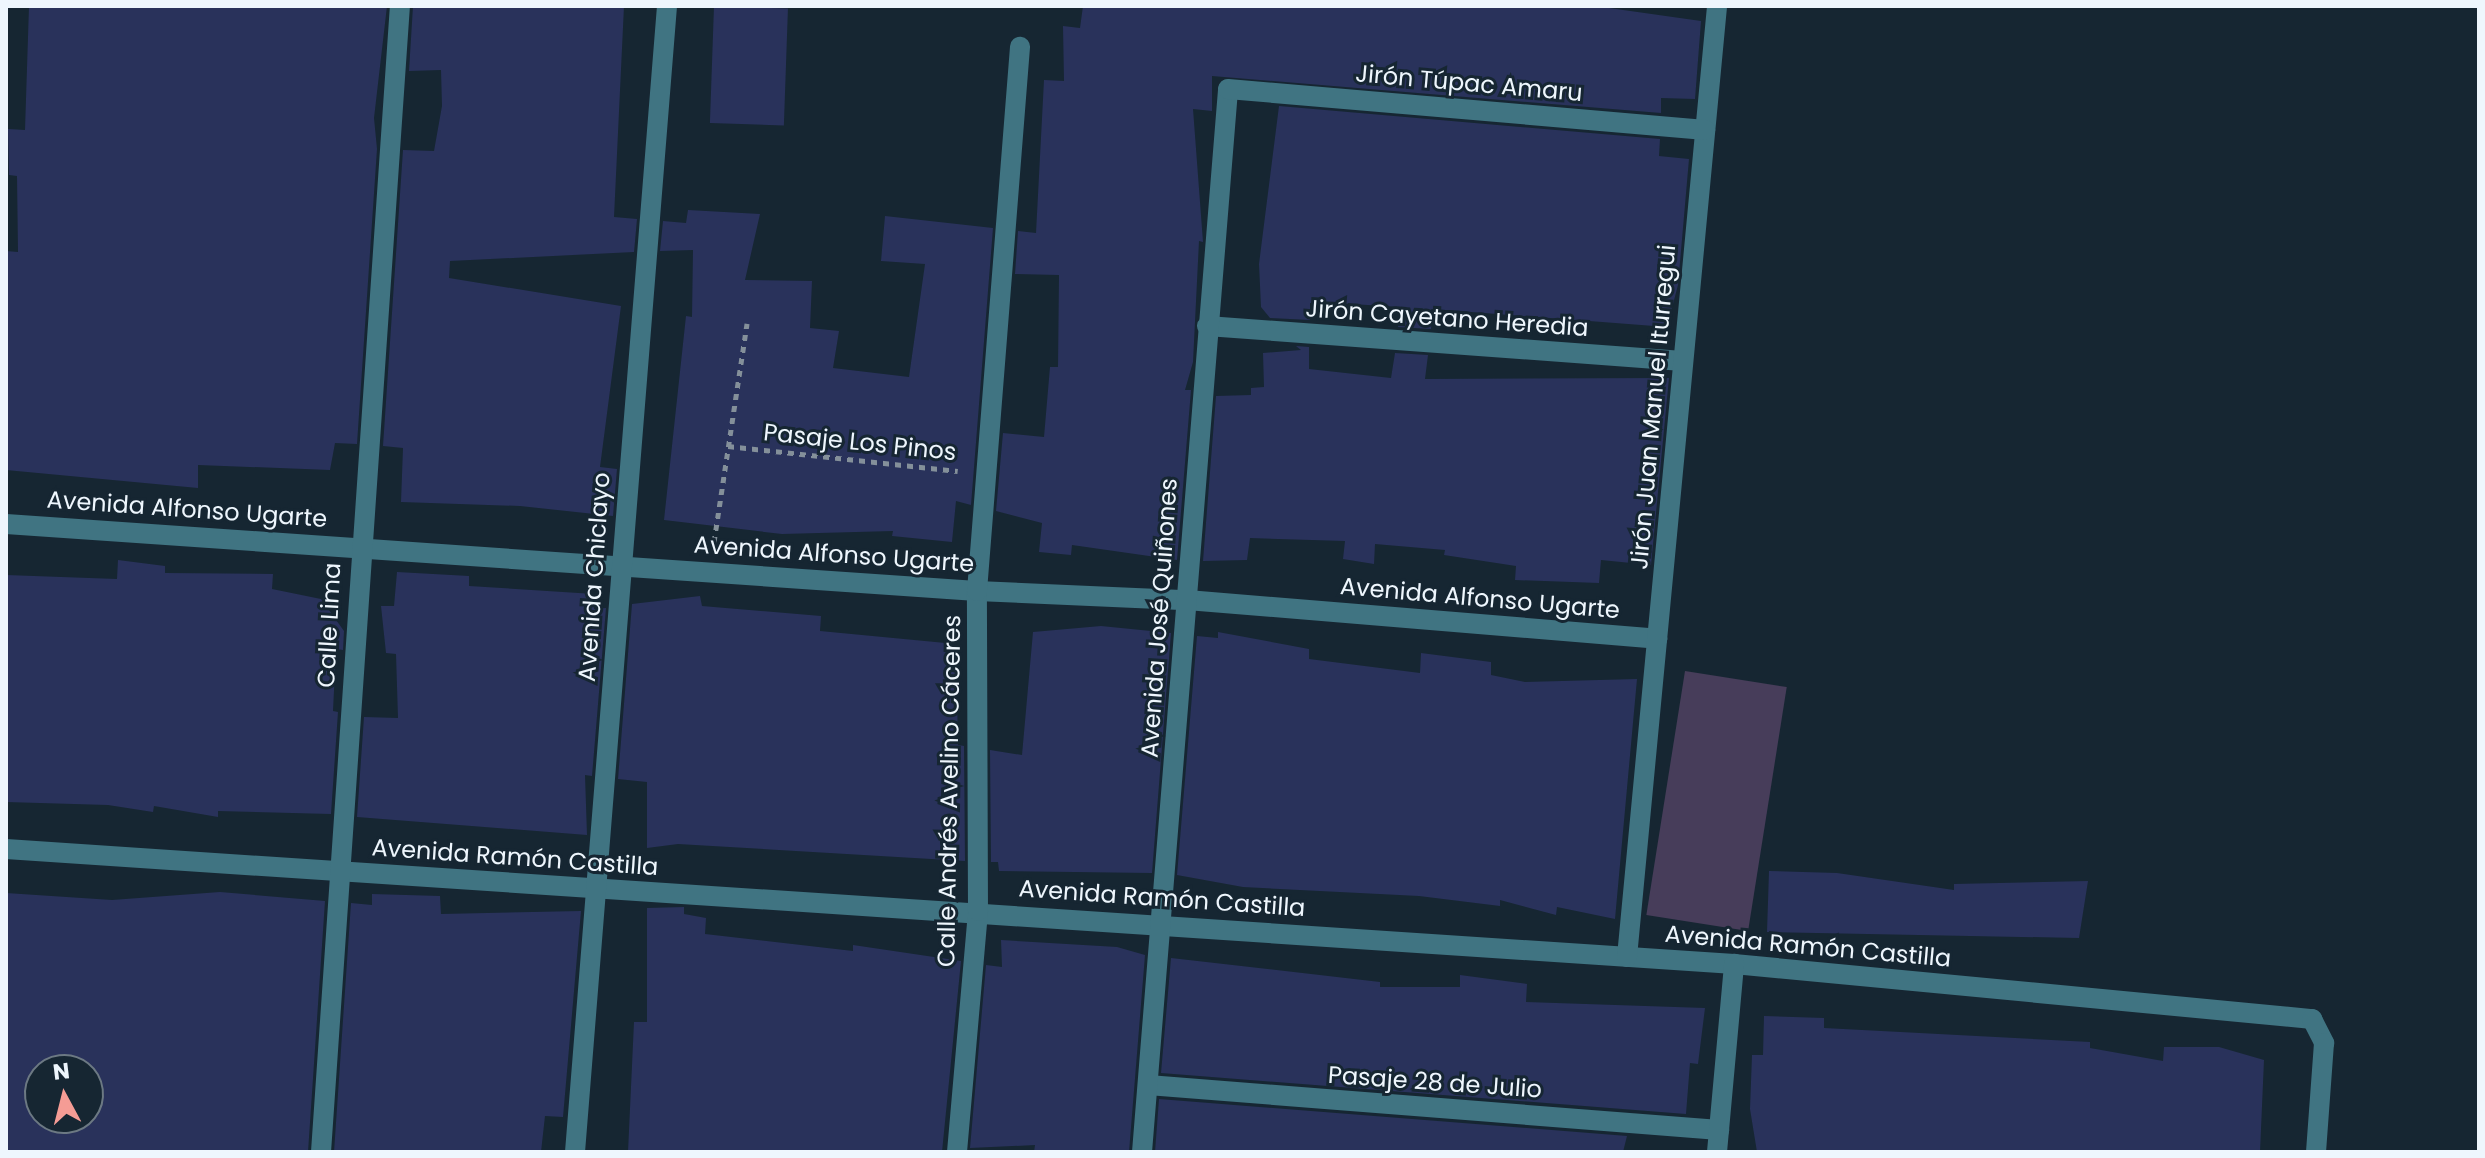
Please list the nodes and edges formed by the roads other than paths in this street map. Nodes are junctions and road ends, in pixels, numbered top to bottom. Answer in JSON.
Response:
{"nodes":[{"id":1,"x":400,"y":6,"type":"edge"},
{"id":2,"x":667,"y":6,"type":"edge"},
{"id":3,"x":1717,"y":6,"type":"edge"},
{"id":4,"x":1020,"y":47,"type":"dead end"},
{"id":5,"x":1228,"y":89,"type":"joint"},
{"id":6,"x":1705,"y":130,"type":"junction"},
{"id":7,"x":1207,"y":326,"type":"junction"},
{"id":8,"x":1683,"y":361,"type":"junction"},
{"id":9,"x":6,"y":524,"type":"edge"},
{"id":10,"x":360,"y":547,"type":"junction"},
{"id":11,"x":620,"y":564,"type":"junction"},
{"id":12,"x":977,"y":591,"type":"junction"},
{"id":13,"x":1187,"y":600,"type":"junction"},
{"id":14,"x":1657,"y":639,"type":"junction"},
{"id":15,"x":6,"y":849,"type":"edge"},
{"id":16,"x":341,"y":872,"type":"junction"},
{"id":17,"x":596,"y":889,"type":"junction"},
{"id":18,"x":978,"y":911,"type":"junction"},
{"id":19,"x":1161,"y":925,"type":"junction"},
{"id":20,"x":1627,"y":957,"type":"junction"},
{"id":21,"x":1734,"y":964,"type":"junction"},
{"id":22,"x":1148,"y":1085,"type":"junction"},
{"id":23,"x":1719,"y":1130,"type":"junction"},
{"id":24,"x":321,"y":1152,"type":"edge"},
{"id":25,"x":575,"y":1152,"type":"edge"},
{"id":26,"x":957,"y":1152,"type":"edge"},
{"id":27,"x":1142,"y":1152,"type":"edge"},
{"id":28,"x":1717,"y":1152,"type":"edge"},
{"id":29,"x":2316,"y":1152,"type":"edge"}],
"edges":[{"from":1,"to":10,"type":"street","name":"Calle Lima"},
{"from":2,"to":11,"type":"street","name":"Avenida Chiclayo"},
{"from":3,"to":6,"type":"street","name":"Jirón Juan Manuel Iturregui"},
{"from":4,"to":12,"type":"street","name":"Calle Andrés Avelino Cáceres"},
{"from":5,"to":6,"type":"street","name":"Jirón Túpac Amaru"},
{"from":5,"to":7,"type":"street","name":"Avenida José Quiñones"},
{"from":6,"to":8,"type":"street","name":"Jirón Juan Manuel Iturregui"},
{"from":7,"to":8,"type":"street","name":"Jirón Cayetano Heredia"},
{"from":7,"to":13,"type":"street","name":"Avenida José Quiñones"},
{"from":8,"to":14,"type":"street","name":"Jirón Juan Manuel Iturregui"},
{"from":9,"to":10,"type":"street","name":"Avenida Alfonso Ugarte"},
{"from":10,"to":11,"type":"street","name":"Avenida Alfonso Ugarte"},
{"from":10,"to":16,"type":"street","name":"Calle Lima"},
{"from":11,"to":12,"type":"street","name":"Avenida Alfonso Ugarte"},
{"from":11,"to":17,"type":"street","name":"Avenida Chiclayo"},
{"from":12,"to":13,"type":"street","name":"Avenida Alfonso Ugarte"},
{"from":12,"to":18,"type":"street","name":"Calle Andrés Avelino Cáceres"},
{"from":13,"to":14,"type":"street","name":"Avenida Alfonso Ugarte"},
{"from":13,"to":19,"type":"street","name":"Avenida José Quiñones"},
{"from":14,"to":20,"type":"street","name":"Jirón Juan Manuel Iturregui"},
{"from":15,"to":16,"type":"street","name":"Avenida Ramón Castilla"},
{"from":16,"to":17,"type":"street","name":"Avenida Ramón Castilla"},
{"from":16,"to":24,"type":"street","name":"Calle Lima"},
{"from":17,"to":18,"type":"street","name":"Avenida Ramón Castilla"},
{"from":17,"to":25,"type":"street","name":"Avenida Chiclayo"},
{"from":18,"to":19,"type":"street","name":"Avenida Ramón Castilla"},
{"from":18,"to":26,"type":"street","name":"Calle Andrés Avelino Cáceres"},
{"from":19,"to":20,"type":"street","name":"Avenida Ramón Castilla"},
{"from":19,"to":22,"type":"street","name":"Avenida José Quiñones"},
{"from":20,"to":21,"type":"street","name":"Avenida Ramón Castilla"},
{"from":21,"to":23,"type":"street"},
{"from":21,"to":29,"type":"street","name":"Avenida Ramón Castilla"},
{"from":22,"to":23,"type":"street","name":"Pasaje 28 de Julio"},
{"from":22,"to":27,"type":"street","name":"Avenida José Quiñones"},
{"from":23,"to":28,"type":"street"}]}
